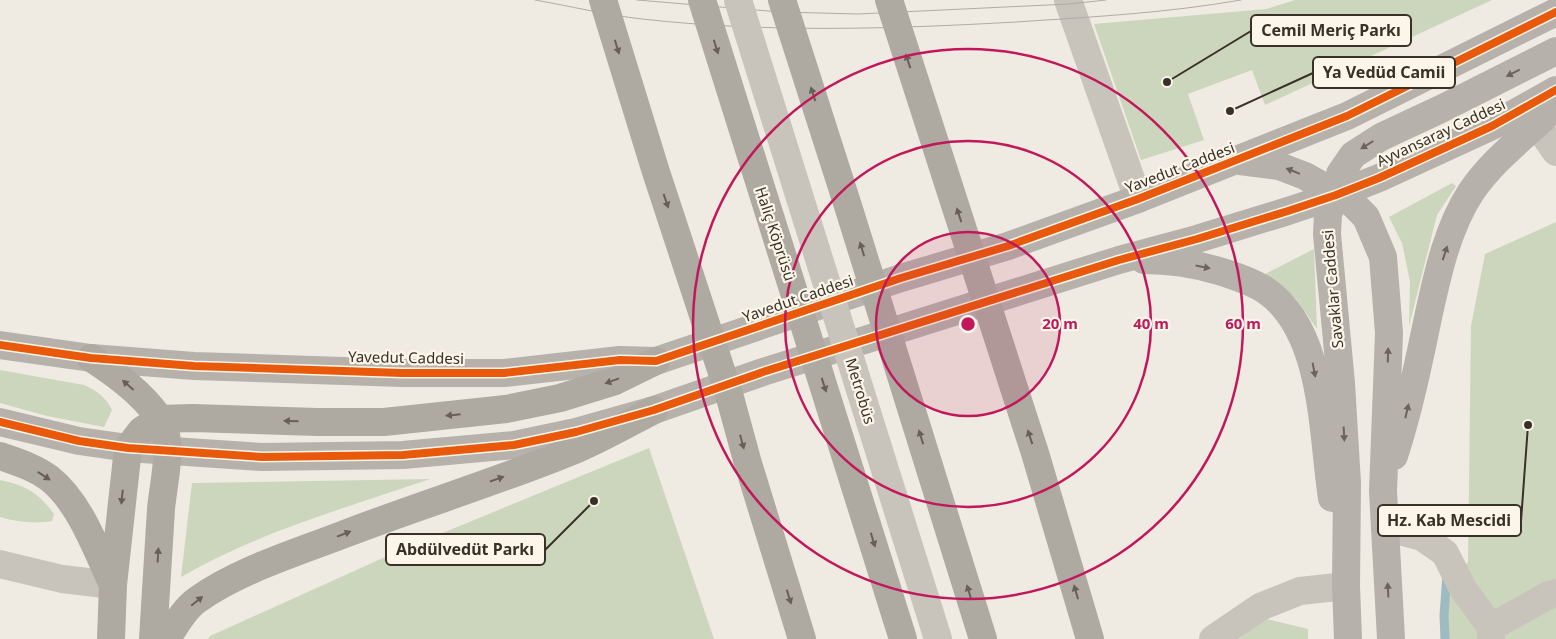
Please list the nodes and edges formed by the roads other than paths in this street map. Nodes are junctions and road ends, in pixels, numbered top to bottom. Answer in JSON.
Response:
{"nodes":[{"id":1,"x":603,"y":0,"type":"edge"},
{"id":2,"x":702,"y":0,"type":"edge"},
{"id":3,"x":738,"y":0,"type":"edge"},
{"id":4,"x":782,"y":0,"type":"edge"},
{"id":5,"x":888,"y":0,"type":"edge"},
{"id":6,"x":1068,"y":0,"type":"edge"},
{"id":7,"x":1556,"y":12,"type":"edge"},
{"id":8,"x":1556,"y":51,"type":"edge"},
{"id":9,"x":1556,"y":90,"type":"edge"},
{"id":10,"x":1556,"y":106,"type":"edge"},
{"id":11,"x":1537,"y":125,"type":"junction"},
{"id":12,"x":1556,"y":152,"type":"edge"},
{"id":13,"x":1236,"y":161,"type":"junction"},
{"id":14,"x":1336,"y":195,"type":"junction"},
{"id":15,"x":1138,"y":199,"type":"junction"},
{"id":16,"x":1120,"y":260,"type":"junction"},
{"id":17,"x":0,"y":345,"type":"edge"},
{"id":18,"x":91,"y":358,"type":"junction"},
{"id":19,"x":656,"y":361,"type":"junction"},
{"id":20,"x":654,"y":410,"type":"junction"},
{"id":21,"x":159,"y":419,"type":"junction"},
{"id":22,"x":0,"y":422,"type":"edge"},
{"id":23,"x":128,"y":448,"type":"junction"},
{"id":24,"x":167,"y":451,"type":"junction"},
{"id":25,"x":0,"y":456,"type":"edge"},
{"id":26,"x":1383,"y":491,"type":"junction"},
{"id":27,"x":1385,"y":527,"type":"junction"},
{"id":28,"x":0,"y":564,"type":"edge"},
{"id":29,"x":114,"y":586,"type":"junction"},
{"id":30,"x":1346,"y":586,"type":"junction"},
{"id":31,"x":1556,"y":593,"type":"edge"},
{"id":32,"x":1491,"y":633,"type":"edge"},
{"id":33,"x":111,"y":639,"type":"edge"},
{"id":34,"x":153,"y":639,"type":"edge"},
{"id":35,"x":167,"y":639,"type":"edge"},
{"id":36,"x":802,"y":639,"type":"edge"},
{"id":37,"x":903,"y":639,"type":"edge"},
{"id":38,"x":938,"y":639,"type":"edge"},
{"id":39,"x":983,"y":639,"type":"edge"},
{"id":40,"x":1090,"y":639,"type":"edge"},
{"id":41,"x":1214,"y":639,"type":"edge"},
{"id":42,"x":1348,"y":639,"type":"edge"},
{"id":43,"x":1391,"y":639,"type":"edge"}],
"edges":[{"from":1,"to":36,"type":"highway","one_way":true,"bridge":true},
{"from":2,"to":37,"type":"highway","name":"Haliç Köprüsü","one_way":true,"bridge":true},
{"from":3,"to":38,"type":"street","name":"Metrobüs","bridge":true},
{"from":39,"to":4,"type":"highway","one_way":true,"bridge":true},
{"from":40,"to":5,"type":"highway","one_way":true,"bridge":true},
{"from":6,"to":15,"type":"street"},
{"from":7,"to":13,"type":"main road","name":"Yavedut Caddesi"},
{"from":8,"to":14,"type":"main road","name":"Savaklar Caddesi","one_way":true},
{"from":9,"to":14,"type":"main road","name":"Ayvansaray Caddesi"},
{"from":10,"to":11,"type":"main road"},
{"from":11,"to":12,"type":"street"},
{"from":26,"to":11,"type":"main road","one_way":true},
{"from":14,"to":13,"type":"main road","one_way":true},
{"from":13,"to":15,"type":"main road","name":"Yavedut Caddesi"},
{"from":14,"to":16,"type":"main road"},
{"from":26,"to":14,"type":"main road","one_way":true},
{"from":14,"to":30,"type":"main road","name":"Savaklar Caddesi","one_way":true},
{"from":15,"to":19,"type":"main road","name":"Yavedut Caddesi"},
{"from":16,"to":20,"type":"main road"},
{"from":16,"to":30,"type":"main road","one_way":true},
{"from":17,"to":18,"type":"main road","name":"Yavedut Caddesi"},
{"from":18,"to":19,"type":"main road","name":"Yavedut Caddesi"},
{"from":21,"to":18,"type":"highway","one_way":true},
{"from":19,"to":21,"type":"highway","one_way":true},
{"from":20,"to":24,"type":"main road"},
{"from":35,"to":20,"type":"highway","one_way":true},
{"from":21,"to":23,"type":"highway"},
{"from":21,"to":24,"type":"highway"},
{"from":22,"to":23,"type":"main road"},
{"from":23,"to":24,"type":"main road"},
{"from":23,"to":29,"type":"highway","one_way":true},
{"from":34,"to":24,"type":"highway","one_way":true},
{"from":25,"to":29,"type":"highway","one_way":true},
{"from":26,"to":27,"type":"main road"},
{"from":27,"to":32,"type":"street"},
{"from":43,"to":27,"type":"main road","one_way":true},
{"from":28,"to":29,"type":"street"},
{"from":29,"to":33,"type":"highway"},
{"from":30,"to":41,"type":"street"},
{"from":30,"to":42,"type":"main road","name":"Savaklar Caddesi"},
{"from":31,"to":32,"type":"street"}]}
